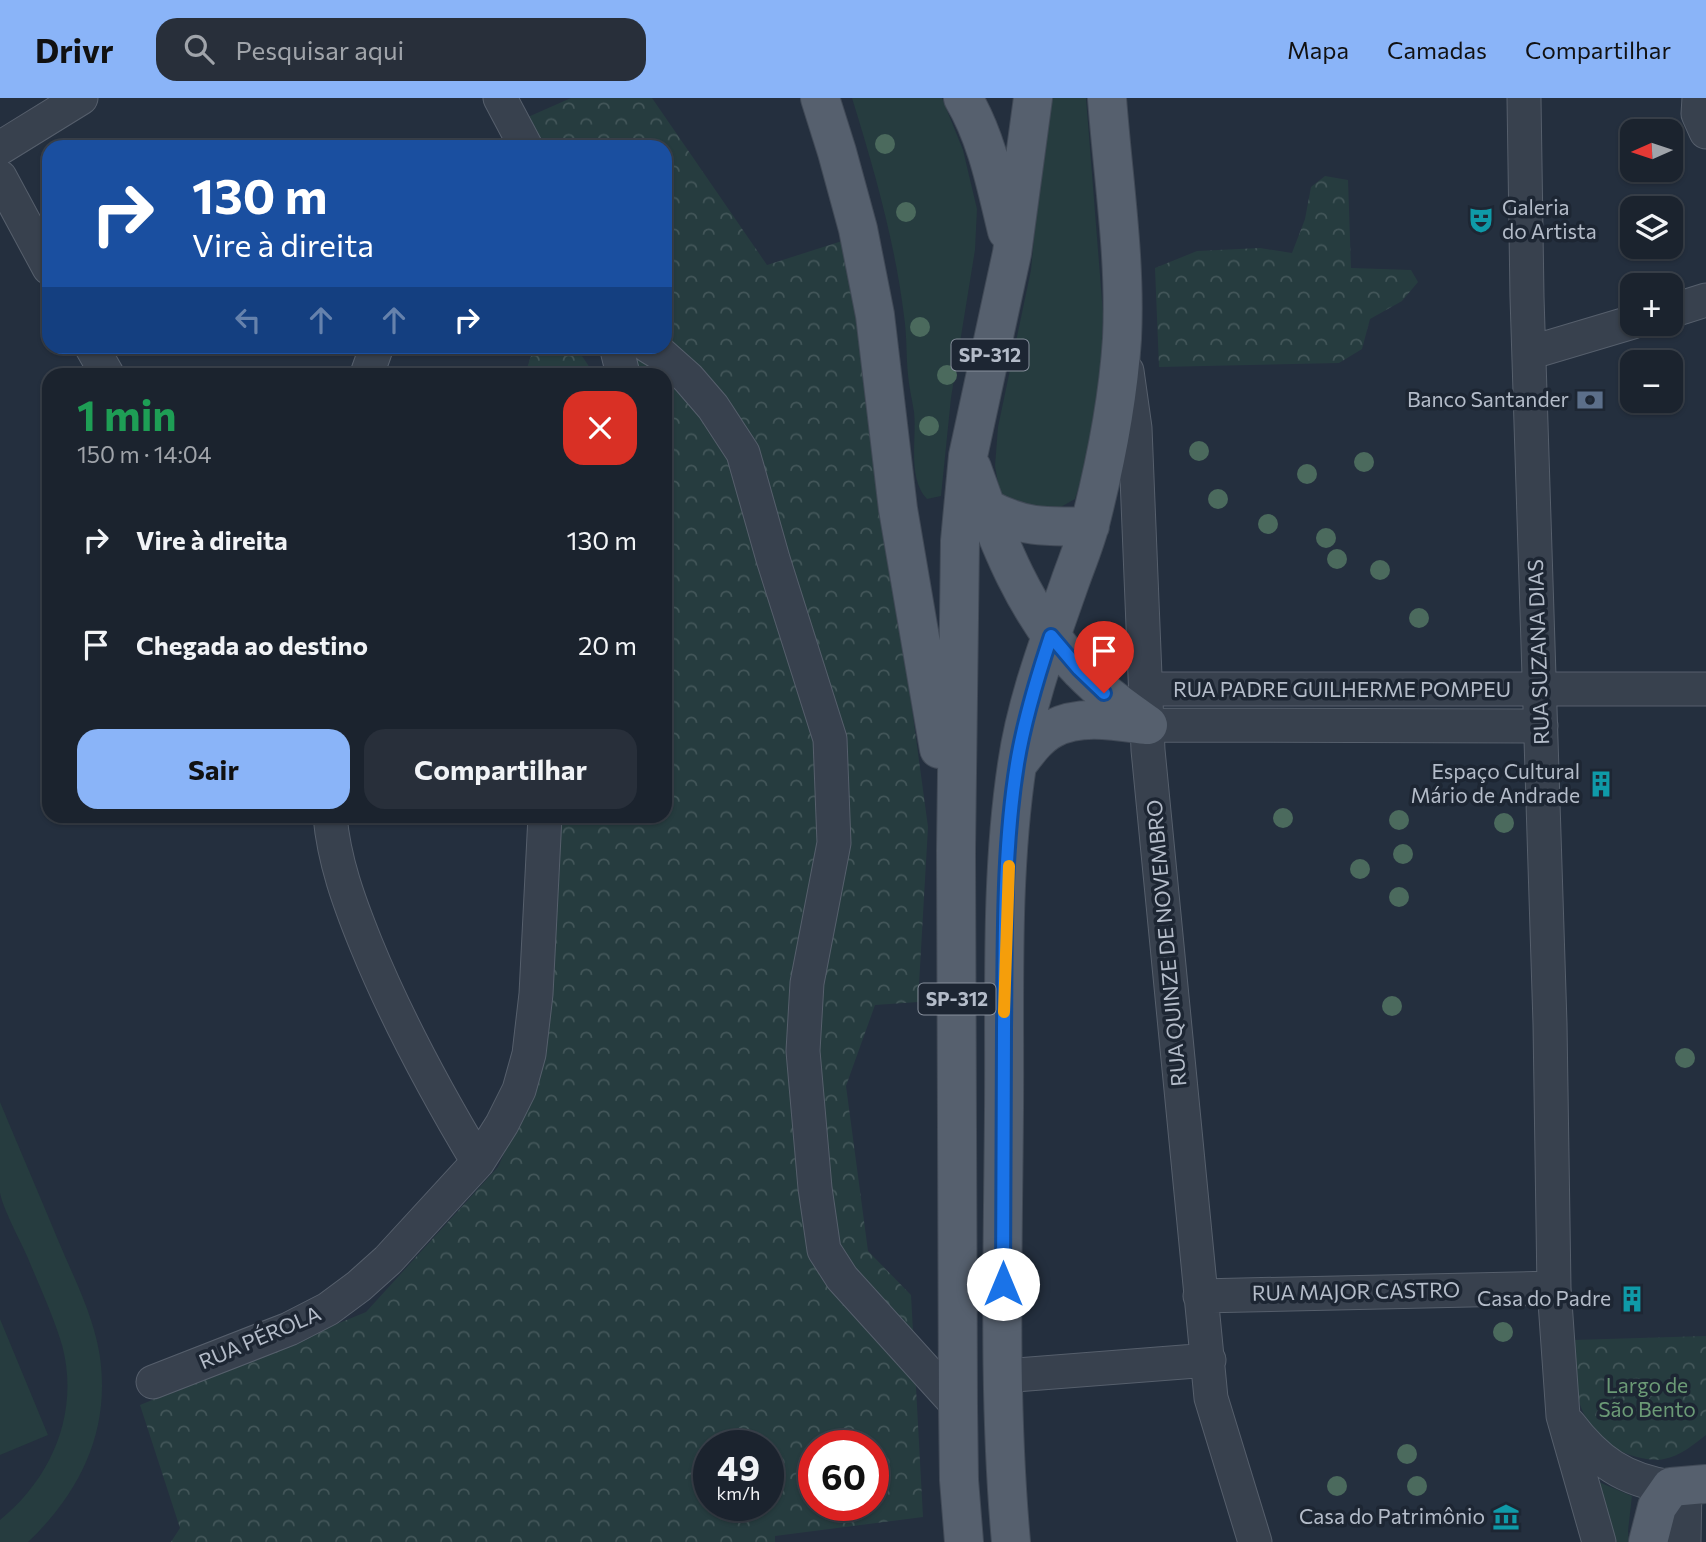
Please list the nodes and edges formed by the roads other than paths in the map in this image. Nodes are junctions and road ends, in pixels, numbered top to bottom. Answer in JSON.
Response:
{"nodes":[{"id":1,"x":81,"y":98,"type":"edge"},
{"id":2,"x":500,"y":98,"type":"edge"},
{"id":3,"x":820,"y":98,"type":"edge"},
{"id":4,"x":1033,"y":98,"type":"edge"},
{"id":5,"x":1107,"y":98,"type":"edge"},
{"id":6,"x":1524,"y":98,"type":"edge"},
{"id":7,"x":1699,"y":98,"type":"edge"},
{"id":8,"x":967,"y":102,"type":"edge"},
{"id":9,"x":1706,"y":132,"type":"edge"},
{"id":10,"x":522,"y":140,"type":"edge"},
{"id":11,"x":0,"y":148,"type":"edge"},
{"id":12,"x":0,"y":177,"type":"edge"},
{"id":13,"x":1012,"y":253,"type":"junction"},
{"id":14,"x":42,"y":255,"type":"edge"},
{"id":15,"x":1706,"y":300,"type":"edge"},
{"id":16,"x":1683,"y":307,"type":"edge"},
{"id":17,"x":1620,"y":326,"type":"edge"},
{"id":18,"x":1122,"y":337,"type":"junction"},
{"id":19,"x":1529,"y":353,"type":"junction"},
{"id":20,"x":661,"y":354,"type":"edge"},
{"id":21,"x":968,"y":456,"type":"junction"},
{"id":22,"x":986,"y":508,"type":"junction"},
{"id":23,"x":1090,"y":526,"type":"junction"},
{"id":24,"x":1051,"y":636,"type":"junction"},
{"id":25,"x":1706,"y":689,"type":"edge"},
{"id":26,"x":1541,"y":690,"type":"junction"},
{"id":27,"x":1147,"y":707,"type":"junction"},
{"id":28,"x":1541,"y":726,"type":"junction"},
{"id":29,"x":1017,"y":765,"type":"junction"},
{"id":30,"x":330,"y":823,"type":"edge"},
{"id":31,"x":545,"y":823,"type":"edge"},
{"id":32,"x":956,"y":851,"type":"junction"},
{"id":33,"x":478,"y":1163,"type":"junction"},
{"id":34,"x":1554,"y":1288,"type":"junction"},
{"id":35,"x":1200,"y":1296,"type":"junction"},
{"id":36,"x":1209,"y":1360,"type":"junction"},
{"id":37,"x":1004,"y":1376,"type":"junction"},
{"id":38,"x":153,"y":1382,"type":"dead end"},
{"id":39,"x":958,"y":1406,"type":"junction"},
{"id":40,"x":1563,"y":1416,"type":"junction"},
{"id":41,"x":1687,"y":1486,"type":"edge"},
{"id":42,"x":964,"y":1542,"type":"edge"},
{"id":43,"x":1010,"y":1542,"type":"edge"},
{"id":44,"x":1255,"y":1542,"type":"edge"},
{"id":45,"x":1599,"y":1542,"type":"edge"},
{"id":46,"x":1648,"y":1542,"type":"edge"},
{"id":47,"x":1684,"y":1542,"type":"edge"}],
"edges":[{"from":1,"to":11,"type":"street"},
{"from":2,"to":10,"type":"street"},
{"from":3,"to":32,"type":"main road"},
{"from":4,"to":13,"type":"main road","number":"SP-312"},
{"from":5,"to":18,"type":"main road","number":"SP-312"},
{"from":6,"to":19,"type":"street","name":"RUA SUZANA DIAS"},
{"from":7,"to":9,"type":"street"},
{"from":8,"to":13,"type":"main road"},
{"from":12,"to":14,"type":"street"},
{"from":13,"to":21,"type":"main road","number":"SP-312"},
{"from":15,"to":16,"type":"street"},
{"from":17,"to":19,"type":"street"},
{"from":18,"to":23,"type":"main road","number":"SP-312"},
{"from":18,"to":27,"type":"street","name":"RUA QUINZE DE NOVEMBRO"},
{"from":19,"to":26,"type":"street","name":"RUA SUZANA DIAS"},
{"from":20,"to":39,"type":"street"},
{"from":21,"to":22,"type":"main road"},
{"from":21,"to":32,"type":"main road","number":"SP-312"},
{"from":22,"to":23,"type":"main road"},
{"from":22,"to":24,"type":"main road"},
{"from":23,"to":24,"type":"main road","number":"SP-312"},
{"from":24,"to":27,"type":"main road"},
{"from":24,"to":29,"type":"main road","number":"SP-312"},
{"from":25,"to":26,"type":"street","name":"RUA PADRE GUILHERME POMPEU"},
{"from":26,"to":27,"type":"street","name":"RUA PADRE GUILHERME POMPEU"},
{"from":26,"to":28,"type":"street","name":"RUA SUZANA DIAS"},
{"from":27,"to":28,"type":"street","name":"RUA PADRE GUILHERME POMPEU"},
{"from":27,"to":29,"type":"main road"},
{"from":27,"to":35,"type":"street","name":"RUA QUINZE DE NOVEMBRO"},
{"from":28,"to":34,"type":"street","name":"RUA SUZANA DIAS"},
{"from":29,"to":37,"type":"main road","number":"SP-312"},
{"from":30,"to":33,"type":"street"},
{"from":31,"to":33,"type":"street","name":"RUA PÉROLA"},
{"from":32,"to":39,"type":"main road","number":"SP-312"},
{"from":33,"to":38,"type":"street","name":"RUA PÉROLA"},
{"from":34,"to":35,"type":"street","name":"RUA MAJOR CASTRO"},
{"from":34,"to":40,"type":"street","name":"RUA SUZANA DIAS"},
{"from":35,"to":36,"type":"street","name":"RUA QUINZE DE NOVEMBRO"},
{"from":36,"to":37,"type":"street"},
{"from":36,"to":44,"type":"street","name":"RUA QUINZE DE NOVEMBRO"},
{"from":37,"to":43,"type":"main road","number":"SP-312"},
{"from":39,"to":42,"type":"main road","number":"SP-312"},
{"from":40,"to":41,"type":"street"},
{"from":40,"to":45,"type":"street"},
{"from":41,"to":46,"type":"main road"},
{"from":41,"to":47,"type":"street"}]}
